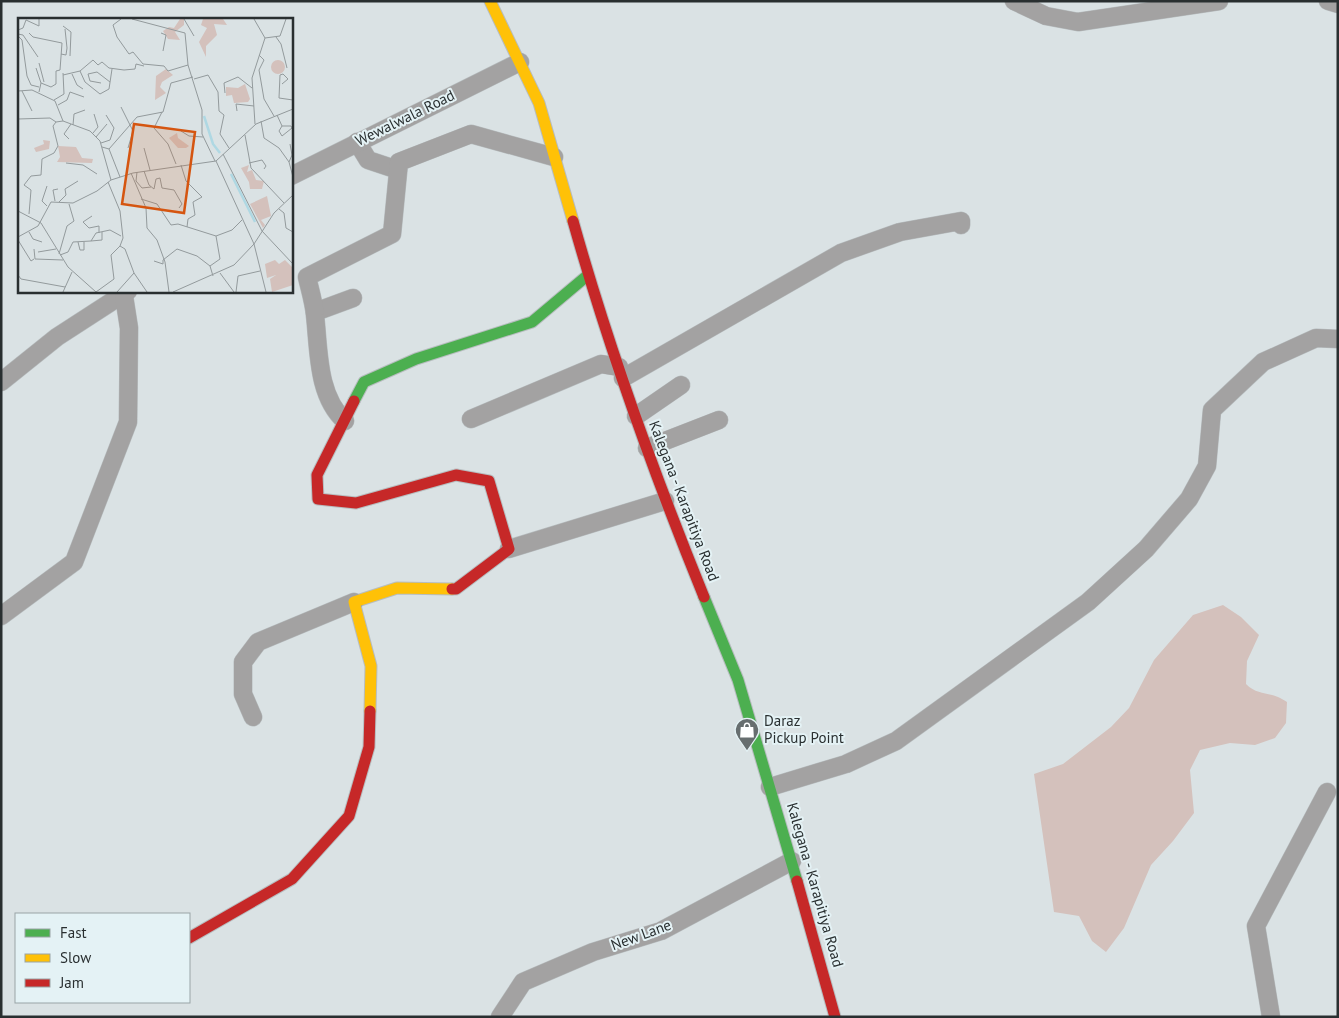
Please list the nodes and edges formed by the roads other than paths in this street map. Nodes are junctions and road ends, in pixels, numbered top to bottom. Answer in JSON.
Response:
{"nodes":[{"id":1,"x":490,"y":1,"type":"edge"},
{"id":2,"x":1014,"y":1,"type":"edge"},
{"id":3,"x":1219,"y":1,"type":"edge"},
{"id":4,"x":1328,"y":1,"type":"edge"},
{"id":5,"x":1338,"y":4,"type":"edge"},
{"id":6,"x":520,"y":62,"type":"junction"},
{"id":7,"x":357,"y":142,"type":"junction"},
{"id":8,"x":554,"y":156,"type":"junction"},
{"id":9,"x":398,"y":170,"type":"junction"},
{"id":10,"x":292,"y":175,"type":"edge"},
{"id":11,"x":961,"y":225,"type":"dead end"},
{"id":12,"x":588,"y":275,"type":"junction"},
{"id":13,"x":126,"y":294,"type":"edge"},
{"id":14,"x":353,"y":298,"type":"dead end"},
{"id":15,"x":315,"y":312,"type":"junction"},
{"id":16,"x":1338,"y":338,"type":"edge"},
{"id":17,"x":621,"y":373,"type":"junction"},
{"id":18,"x":1,"y":382,"type":"edge"},
{"id":19,"x":681,"y":385,"type":"dead end"},
{"id":20,"x":636,"y":416,"type":"junction"},
{"id":21,"x":471,"y":419,"type":"dead end"},
{"id":22,"x":719,"y":420,"type":"dead end"},
{"id":23,"x":344,"y":421,"type":"junction"},
{"id":24,"x":647,"y":448,"type":"junction"},
{"id":25,"x":665,"y":501,"type":"junction"},
{"id":26,"x":509,"y":549,"type":"junction"},
{"id":27,"x":354,"y":602,"type":"junction"},
{"id":28,"x":1,"y":616,"type":"edge"},
{"id":29,"x":253,"y":717,"type":"dead end"},
{"id":30,"x":770,"y":787,"type":"junction"},
{"id":31,"x":1327,"y":792,"type":"dead end"},
{"id":32,"x":792,"y":862,"type":"junction"},
{"id":33,"x":190,"y":937,"type":"edge"},
{"id":34,"x":505,"y":1013,"type":"edge"},
{"id":35,"x":835,"y":1017,"type":"edge"},
{"id":36,"x":1271,"y":1017,"type":"edge"}],
"edges":[{"from":1,"to":6,"type":"street","name":"Kalegana - Karapitiya Road"},
{"from":2,"to":3,"type":"street"},
{"from":4,"to":5,"type":"street"},
{"from":6,"to":7,"type":"street","name":"Wewalwala Road"},
{"from":6,"to":8,"type":"street","name":"Kalegana - Karapitiya Road"},
{"from":7,"to":9,"type":"street"},
{"from":7,"to":10,"type":"street","name":"Wewalwala Road"},
{"from":8,"to":9,"type":"street"},
{"from":8,"to":12,"type":"street","name":"Kalegana - Karapitiya Road"},
{"from":9,"to":15,"type":"street"},
{"from":11,"to":17,"type":"street"},
{"from":12,"to":17,"type":"street","name":"Kalegana - Karapitiya Road"},
{"from":12,"to":23,"type":"street"},
{"from":13,"to":18,"type":"street"},
{"from":13,"to":28,"type":"street"},
{"from":14,"to":15,"type":"street"},
{"from":15,"to":23,"type":"street"},
{"from":16,"to":30,"type":"street"},
{"from":17,"to":20,"type":"street","name":"Kalegana - Karapitiya Road"},
{"from":17,"to":21,"type":"street"},
{"from":19,"to":20,"type":"street"},
{"from":20,"to":24,"type":"street","name":"Kalegana - Karapitiya Road"},
{"from":22,"to":24,"type":"street"},
{"from":23,"to":26,"type":"street"},
{"from":24,"to":25,"type":"street","name":"Kalegana - Karapitiya Road"},
{"from":25,"to":26,"type":"street"},
{"from":25,"to":30,"type":"street","name":"Kalegana - Karapitiya Road"},
{"from":26,"to":27,"type":"street"},
{"from":27,"to":29,"type":"street"},
{"from":27,"to":33,"type":"street"},
{"from":30,"to":32,"type":"street","name":"Kalegana - Karapitiya Road"},
{"from":31,"to":36,"type":"street"},
{"from":32,"to":34,"type":"street","name":"New Lane"},
{"from":32,"to":35,"type":"street","name":"Kalegana - Karapitiya Road"}]}
